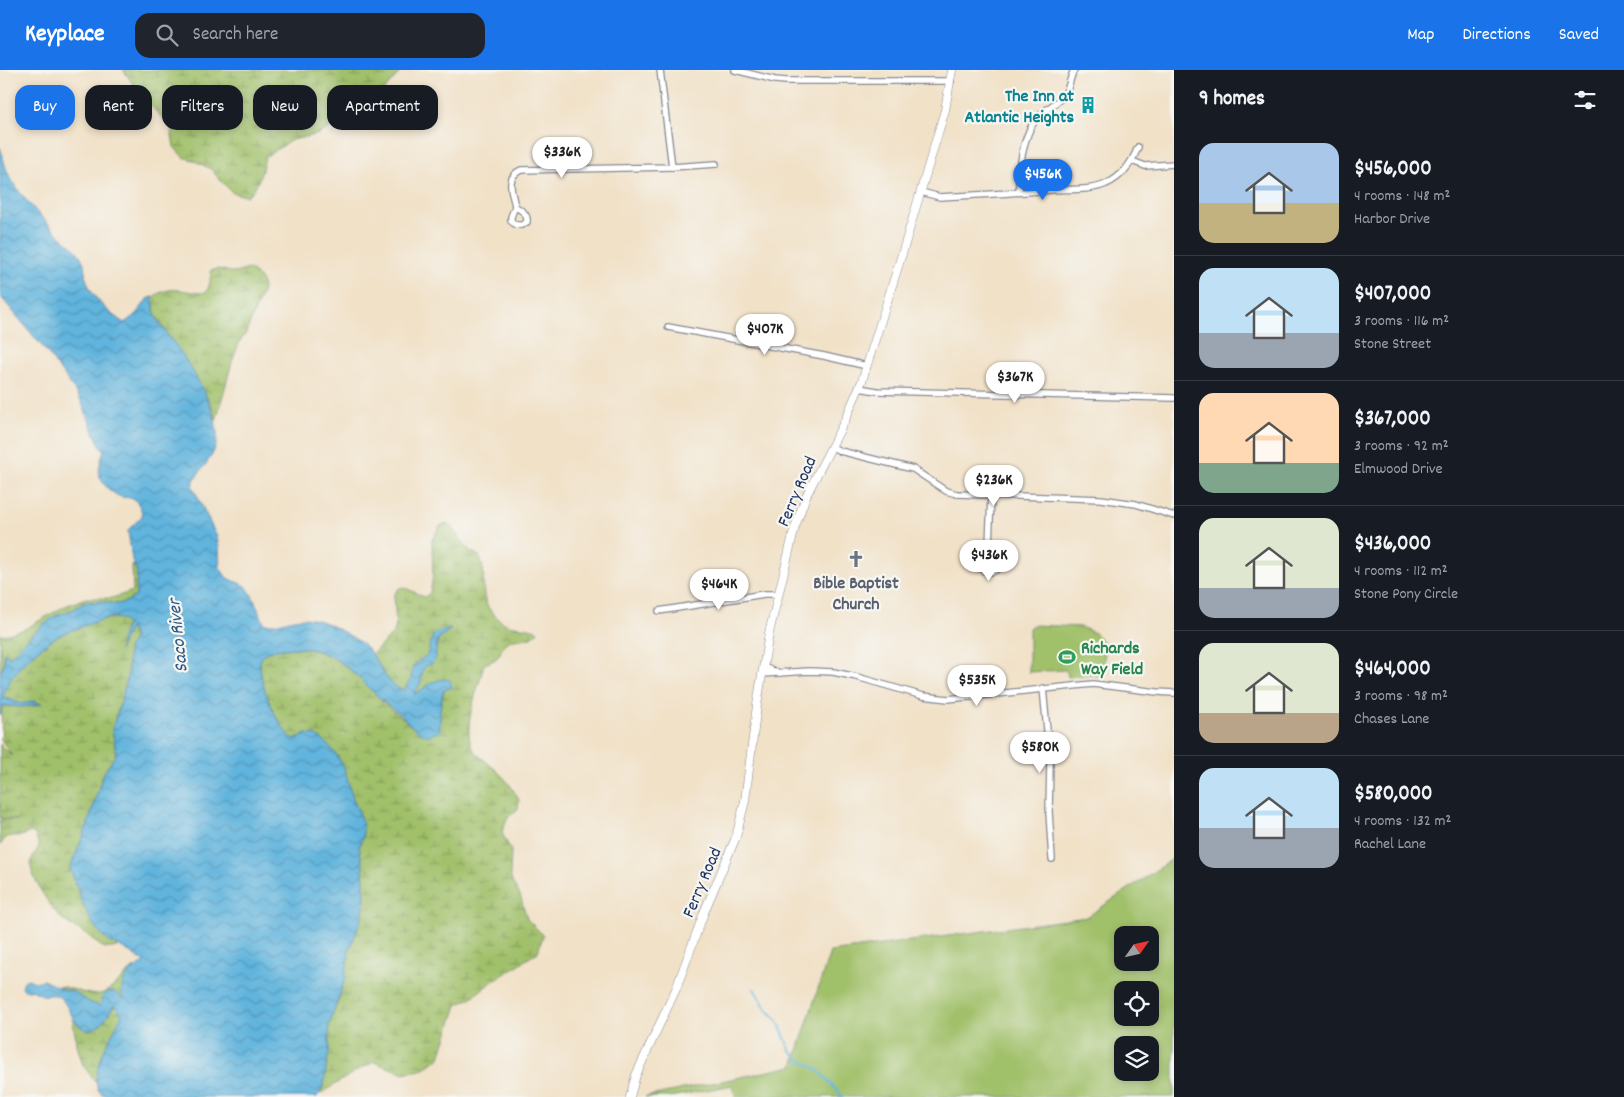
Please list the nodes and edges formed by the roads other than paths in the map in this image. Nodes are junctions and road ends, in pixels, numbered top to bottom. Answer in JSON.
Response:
{"nodes":[{"id":1,"x":660,"y":70,"type":"edge"},
{"id":2,"x":735,"y":70,"type":"edge"},
{"id":3,"x":952,"y":70,"type":"edge"},
{"id":4,"x":1074,"y":70,"type":"edge"},
{"id":5,"x":951,"y":81,"type":"junction"},
{"id":6,"x":1138,"y":147,"type":"dead end"},
{"id":7,"x":1132,"y":161,"type":"junction"},
{"id":8,"x":716,"y":164,"type":"dead end"},
{"id":9,"x":1174,"y":164,"type":"edge"},
{"id":10,"x":672,"y":167,"type":"junction"},
{"id":11,"x":921,"y":192,"type":"junction"},
{"id":12,"x":1019,"y":192,"type":"junction"},
{"id":13,"x":515,"y":206,"type":"dead end"},
{"id":14,"x":668,"y":327,"type":"dead end"},
{"id":15,"x":867,"y":366,"type":"junction"},
{"id":16,"x":859,"y":388,"type":"junction"},
{"id":17,"x":1174,"y":398,"type":"edge"},
{"id":18,"x":832,"y":447,"type":"junction"},
{"id":19,"x":991,"y":496,"type":"junction"},
{"id":20,"x":1174,"y":516,"type":"edge"},
{"id":21,"x":989,"y":546,"type":"junction"},
{"id":22,"x":778,"y":594,"type":"junction"},
{"id":23,"x":659,"y":611,"type":"dead end"},
{"id":24,"x":762,"y":671,"type":"junction"},
{"id":25,"x":1043,"y":688,"type":"junction"},
{"id":26,"x":1174,"y":693,"type":"edge"},
{"id":27,"x":1052,"y":859,"type":"dead end"},
{"id":28,"x":630,"y":1097,"type":"edge"}],
"edges":[{"from":1,"to":10,"type":"street"},
{"from":2,"to":5,"type":"street"},
{"from":3,"to":5,"type":"main road","name":"Ferry Road"},
{"from":4,"to":12,"type":"street"},
{"from":5,"to":11,"type":"main road","name":"Ferry Road"},
{"from":6,"to":7,"type":"street"},
{"from":7,"to":9,"type":"street"},
{"from":7,"to":12,"type":"street"},
{"from":8,"to":10,"type":"street"},
{"from":10,"to":13,"type":"street"},
{"from":11,"to":12,"type":"street"},
{"from":11,"to":15,"type":"main road","name":"Ferry Road"},
{"from":14,"to":15,"type":"street"},
{"from":15,"to":16,"type":"main road","name":"Ferry Road"},
{"from":16,"to":17,"type":"street"},
{"from":16,"to":18,"type":"main road","name":"Ferry Road"},
{"from":18,"to":19,"type":"street"},
{"from":18,"to":22,"type":"main road","name":"Ferry Road"},
{"from":19,"to":20,"type":"street"},
{"from":19,"to":21,"type":"street"},
{"from":21,"to":21,"type":"street"},
{"from":22,"to":23,"type":"street"},
{"from":22,"to":24,"type":"main road","name":"Ferry Road"},
{"from":24,"to":25,"type":"street"},
{"from":24,"to":28,"type":"main road","name":"Ferry Road"},
{"from":25,"to":26,"type":"street"},
{"from":25,"to":27,"type":"street"}]}
